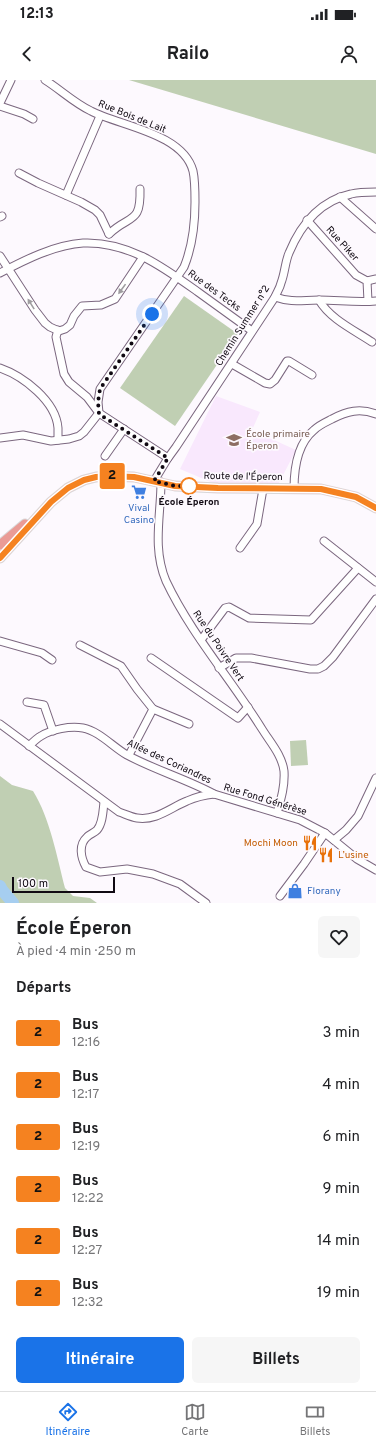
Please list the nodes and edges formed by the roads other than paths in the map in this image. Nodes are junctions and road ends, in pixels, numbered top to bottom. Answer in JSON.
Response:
{"nodes":[{"id":1,"x":11,"y":80,"type":"edge"},
{"id":2,"x":45,"y":80,"type":"edge"},
{"id":3,"x":0,"y":105,"type":"edge"},
{"id":4,"x":100,"y":116,"type":"junction"},
{"id":5,"x":33,"y":119,"type":"dead end"},
{"id":6,"x":19,"y":173,"type":"dead end"},
{"id":7,"x":140,"y":189,"type":"dead end"},
{"id":8,"x":376,"y":192,"type":"edge"},
{"id":9,"x":66,"y":195,"type":"junction"},
{"id":10,"x":340,"y":197,"type":"junction"},
{"id":11,"x":307,"y":220,"type":"junction"},
{"id":12,"x":376,"y":229,"type":"edge"},
{"id":13,"x":109,"y":234,"type":"junction"},
{"id":14,"x":108,"y":245,"type":"junction"},
{"id":15,"x":0,"y":256,"type":"edge"},
{"id":16,"x":144,"y":257,"type":"junction"},
{"id":17,"x":8,"y":269,"type":"junction"},
{"id":18,"x":0,"y":273,"type":"edge"},
{"id":19,"x":177,"y":277,"type":"junction"},
{"id":20,"x":376,"y":279,"type":"edge"},
{"id":21,"x":367,"y":281,"type":"junction"},
{"id":22,"x":275,"y":297,"type":"junction"},
{"id":23,"x":319,"y":300,"type":"junction"},
{"id":24,"x":376,"y":301,"type":"edge"},
{"id":25,"x":368,"y":302,"type":"junction"},
{"id":26,"x":58,"y":330,"type":"junction"},
{"id":27,"x":252,"y":331,"type":"junction"},
{"id":28,"x":372,"y":342,"type":"dead end"},
{"id":29,"x":232,"y":364,"type":"junction"},
{"id":30,"x":0,"y":368,"type":"edge"},
{"id":31,"x":312,"y":375,"type":"dead end"},
{"id":32,"x":99,"y":414,"type":"junction"},
{"id":33,"x":376,"y":414,"type":"edge"},
{"id":34,"x":124,"y":429,"type":"junction"},
{"id":35,"x":0,"y":438,"type":"edge"},
{"id":36,"x":58,"y":440,"type":"junction"},
{"id":37,"x":105,"y":456,"type":"dead end"},
{"id":38,"x":168,"y":458,"type":"junction"},
{"id":39,"x":158,"y":481,"type":"junction"},
{"id":40,"x":263,"y":489,"type":"junction"},
{"id":41,"x":294,"y":489,"type":"junction"},
{"id":42,"x":376,"y":508,"type":"edge"},
{"id":43,"x":45,"y":509,"type":"junction"},
{"id":44,"x":324,"y":541,"type":"dead end"},
{"id":45,"x":0,"y":545,"type":"edge"},
{"id":46,"x":240,"y":548,"type":"dead end"},
{"id":47,"x":0,"y":558,"type":"edge"},
{"id":48,"x":358,"y":568,"type":"junction"},
{"id":49,"x":376,"y":582,"type":"edge"},
{"id":50,"x":376,"y":599,"type":"edge"},
{"id":51,"x":201,"y":640,"type":"junction"},
{"id":52,"x":0,"y":641,"type":"edge"},
{"id":53,"x":80,"y":645,"type":"dead end"},
{"id":54,"x":151,"y":658,"type":"dead end"},
{"id":55,"x":52,"y":660,"type":"dead end"},
{"id":56,"x":219,"y":668,"type":"junction"},
{"id":57,"x":27,"y":702,"type":"dead end"},
{"id":58,"x":248,"y":707,"type":"junction"},
{"id":59,"x":153,"y":709,"type":"junction"},
{"id":60,"x":0,"y":724,"type":"edge"},
{"id":61,"x":189,"y":724,"type":"dead end"},
{"id":62,"x":53,"y":731,"type":"junction"},
{"id":63,"x":29,"y":746,"type":"junction"},
{"id":64,"x":129,"y":755,"type":"junction"},
{"id":65,"x":376,"y":778,"type":"edge"},
{"id":66,"x":214,"y":794,"type":"junction"},
{"id":67,"x":104,"y":802,"type":"junction"},
{"id":68,"x":277,"y":813,"type":"junction"},
{"id":69,"x":325,"y":833,"type":"junction"},
{"id":70,"x":334,"y":840,"type":"junction"},
{"id":71,"x":376,"y":870,"type":"edge"},
{"id":72,"x":280,"y":896,"type":"dead end"},
{"id":73,"x":206,"y":903,"type":"edge"}],
"edges":[{"from":1,"to":3,"type":"street"},
{"from":2,"to":4,"type":"street","name":"Rue Bois de Lait"},
{"from":3,"to":5,"type":"street"},
{"from":4,"to":9,"type":"street"},
{"from":4,"to":19,"type":"street","name":"Rue Bois de Lait"},
{"from":6,"to":9,"type":"street"},
{"from":7,"to":13,"type":"street"},
{"from":8,"to":10,"type":"street","name":"Chemin Summer n°2"},
{"from":9,"to":13,"type":"street"},
{"from":10,"to":11,"type":"street","name":"Chemin Summer n°2"},
{"from":10,"to":12,"type":"street"},
{"from":11,"to":21,"type":"street","name":"Rue Piker"},
{"from":11,"to":22,"type":"street","name":"Chemin Summer n°2"},
{"from":13,"to":14,"type":"street"},
{"from":14,"to":16,"type":"street"},
{"from":14,"to":17,"type":"street"},
{"from":15,"to":17,"type":"street"},
{"from":16,"to":19,"type":"street"},
{"from":16,"to":26,"type":"street","one_way":true},
{"from":17,"to":18,"type":"street"},
{"from":26,"to":17,"type":"street","one_way":true},
{"from":19,"to":27,"type":"street","name":"Rue des Tecks"},
{"from":19,"to":32,"type":"street","name":"Rue des Tecks"},
{"from":20,"to":21,"type":"street"},
{"from":21,"to":25,"type":"street"},
{"from":22,"to":23,"type":"street"},
{"from":22,"to":27,"type":"street","name":"Chemin Summer n°2"},
{"from":23,"to":25,"type":"street"},
{"from":23,"to":28,"type":"street"},
{"from":24,"to":25,"type":"street"},
{"from":26,"to":32,"type":"street"},
{"from":27,"to":29,"type":"street","name":"Chemin Summer n°2"},
{"from":29,"to":31,"type":"street"},
{"from":29,"to":38,"type":"street","name":"Chemin Summer n°2"},
{"from":30,"to":36,"type":"street"},
{"from":32,"to":34,"type":"street"},
{"from":32,"to":36,"type":"street"},
{"from":33,"to":41,"type":"street"},
{"from":34,"to":37,"type":"street"},
{"from":34,"to":38,"type":"street"},
{"from":35,"to":36,"type":"street"},
{"from":38,"to":39,"type":"street","name":"Chemin Summer n°2"},
{"from":39,"to":40,"type":"main road","name":"Route de l'Éperon"},
{"from":39,"to":43,"type":"main road","name":"Route de l'Éperon"},
{"from":39,"to":51,"type":"street","name":"Rue du Poivre Vert"},
{"from":40,"to":41,"type":"main road","name":"Route de l'Éperon"},
{"from":40,"to":46,"type":"street"},
{"from":41,"to":42,"type":"main road","name":"Route de l'Éperon"},
{"from":43,"to":45,"type":"main road","name":"Route de l'Éperon"},
{"from":43,"to":47,"type":"main road","name":"Route de l'Éperon"},
{"from":44,"to":48,"type":"street"},
{"from":48,"to":49,"type":"street"},
{"from":48,"to":51,"type":"street"},
{"from":50,"to":56,"type":"street"},
{"from":51,"to":56,"type":"street","name":"Rue du Poivre Vert"},
{"from":52,"to":55,"type":"street"},
{"from":53,"to":59,"type":"street"},
{"from":54,"to":58,"type":"street"},
{"from":56,"to":58,"type":"street","name":"Rue du Poivre Vert"},
{"from":57,"to":62,"type":"street"},
{"from":58,"to":68,"type":"street","name":"Rue du Poivre Vert"},
{"from":59,"to":61,"type":"street"},
{"from":59,"to":64,"type":"street"},
{"from":60,"to":63,"type":"street","name":"Rue Fond Générèse"},
{"from":62,"to":63,"type":"street","name":"Allée des Coriandres"},
{"from":62,"to":64,"type":"street","name":"Allée des Coriandres"},
{"from":63,"to":67,"type":"street","name":"Rue Fond Générèse"},
{"from":64,"to":66,"type":"street","name":"Allée des Coriandres"},
{"from":65,"to":70,"type":"street"},
{"from":66,"to":67,"type":"street","name":"Rue Fond Générèse"},
{"from":66,"to":68,"type":"street","name":"Rue Fond Générèse"},
{"from":67,"to":73,"type":"street"},
{"from":68,"to":69,"type":"street","name":"Rue Fond Générèse"},
{"from":69,"to":70,"type":"street","name":"Rue Fond Générèse"},
{"from":69,"to":72,"type":"street"},
{"from":70,"to":71,"type":"street","name":"Rue Fond Générèse"}]}
